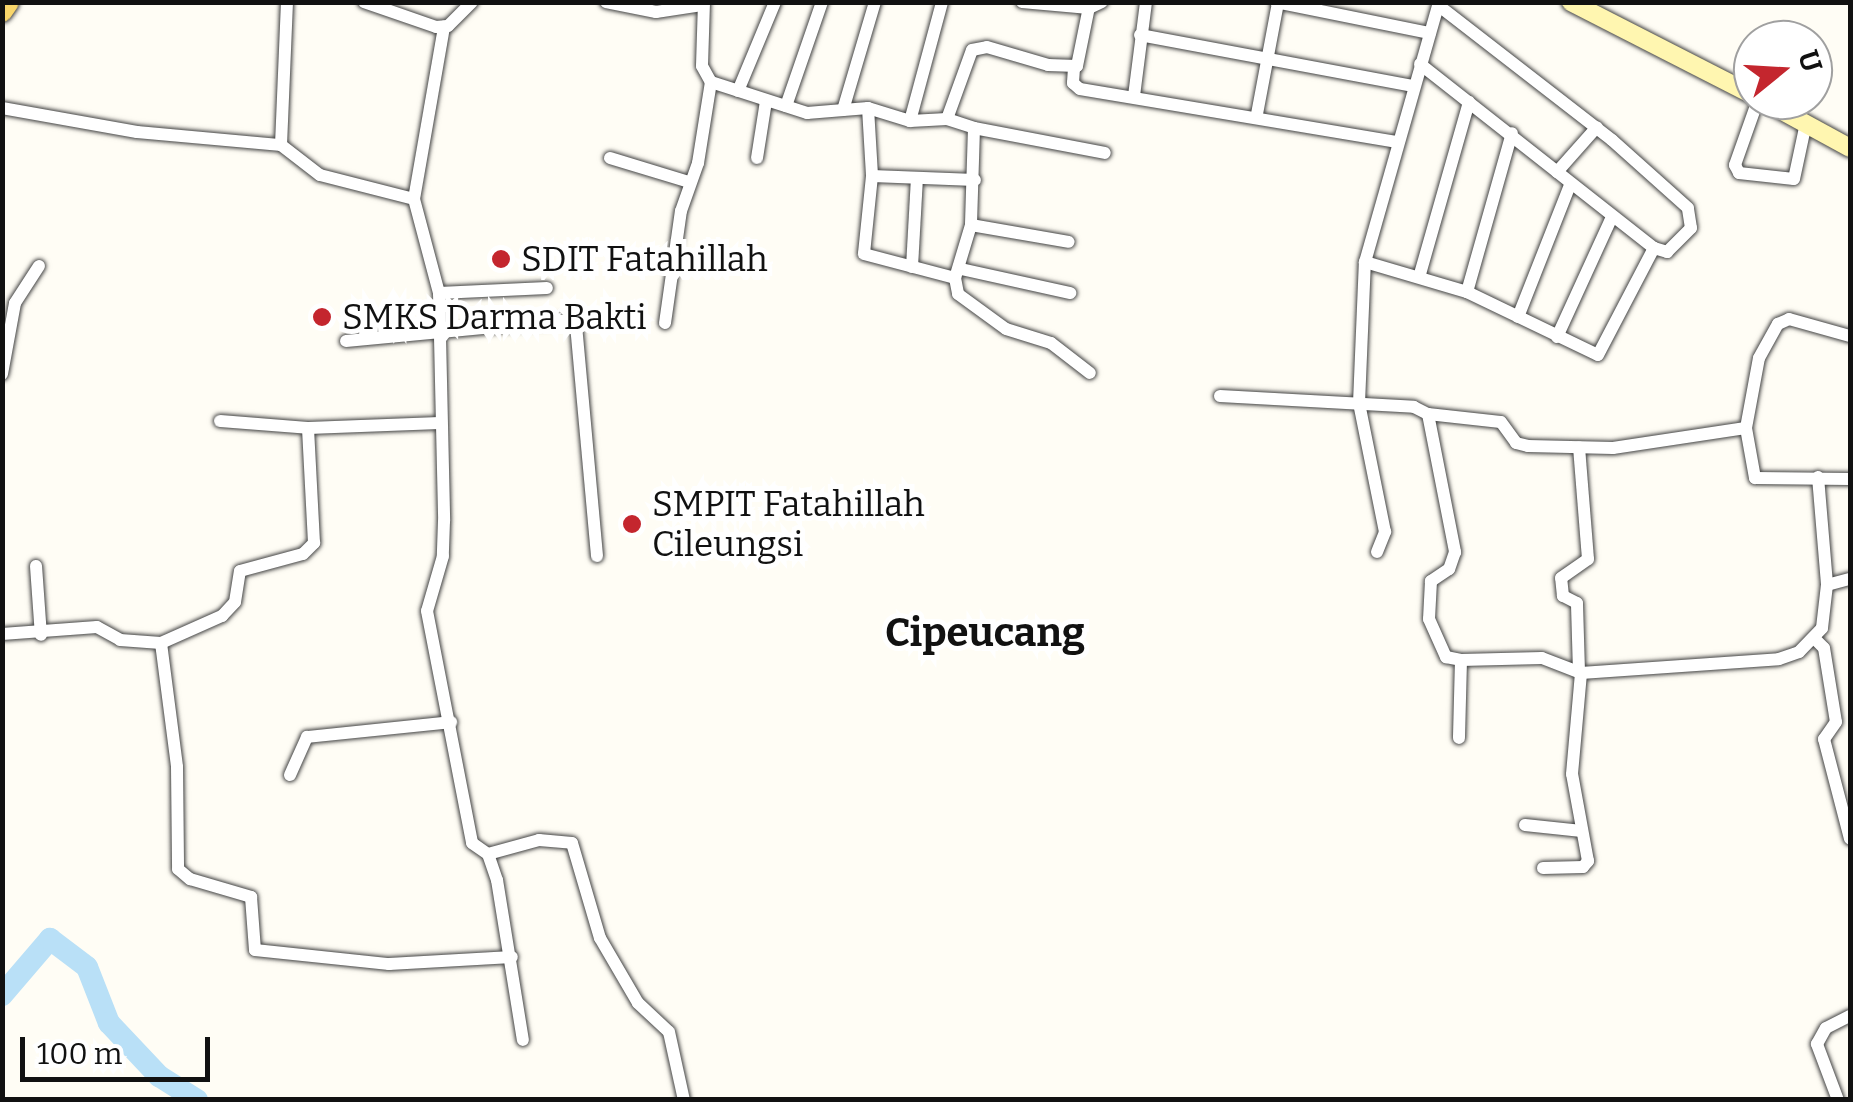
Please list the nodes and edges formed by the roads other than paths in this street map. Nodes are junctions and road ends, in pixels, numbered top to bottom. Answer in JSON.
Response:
{"nodes":[{"id":1,"x":10,"y":2,"type":"edge"},
{"id":2,"x":286,"y":2,"type":"edge"},
{"id":3,"x":364,"y":2,"type":"edge"},
{"id":4,"x":472,"y":2,"type":"edge"},
{"id":5,"x":606,"y":2,"type":"edge"},
{"id":6,"x":775,"y":2,"type":"edge"},
{"id":7,"x":822,"y":2,"type":"edge"},
{"id":8,"x":875,"y":2,"type":"edge"},
{"id":9,"x":942,"y":2,"type":"edge"},
{"id":10,"x":1022,"y":2,"type":"edge"},
{"id":11,"x":1146,"y":2,"type":"edge"},
{"id":12,"x":1572,"y":2,"type":"edge"},
{"id":13,"x":1277,"y":3,"type":"edge"},
{"id":14,"x":703,"y":4,"type":"edge"},
{"id":15,"x":1094,"y":4,"type":"edge"},
{"id":16,"x":1438,"y":4,"type":"edge"},
{"id":17,"x":658,"y":7,"type":"edge"},
{"id":18,"x":2,"y":12,"type":"edge"},
{"id":19,"x":444,"y":27,"type":"junction"},
{"id":20,"x":1430,"y":33,"type":"junction"},
{"id":21,"x":1140,"y":35,"type":"junction"},
{"id":22,"x":1265,"y":60,"type":"junction"},
{"id":23,"x":1420,"y":64,"type":"junction"},
{"id":24,"x":1074,"y":68,"type":"junction"},
{"id":25,"x":711,"y":82,"type":"junction"},
{"id":26,"x":1733,"y":85,"type":"edge"},
{"id":27,"x":1412,"y":86,"type":"junction"},
{"id":28,"x":738,"y":92,"type":"junction"},
{"id":29,"x":1134,"y":96,"type":"junction"},
{"id":30,"x":766,"y":102,"type":"junction"},
{"id":31,"x":1469,"y":102,"type":"junction"},
{"id":32,"x":786,"y":106,"type":"junction"},
{"id":33,"x":2,"y":108,"type":"edge"},
{"id":34,"x":868,"y":108,"type":"junction"},
{"id":35,"x":842,"y":110,"type":"junction"},
{"id":36,"x":1257,"y":114,"type":"junction"},
{"id":37,"x":948,"y":120,"type":"junction"},
{"id":38,"x":1750,"y":120,"type":"edge"},
{"id":39,"x":1800,"y":120,"type":"edge"},
{"id":40,"x":910,"y":121,"type":"junction"},
{"id":41,"x":1806,"y":123,"type":"junction"},
{"id":42,"x":1597,"y":127,"type":"junction"},
{"id":43,"x":974,"y":128,"type":"junction"},
{"id":44,"x":1512,"y":132,"type":"junction"},
{"id":45,"x":1398,"y":142,"type":"junction"},
{"id":46,"x":281,"y":146,"type":"junction"},
{"id":47,"x":1850,"y":148,"type":"edge"},
{"id":48,"x":1105,"y":153,"type":"dead end"},
{"id":49,"x":610,"y":158,"type":"dead end"},
{"id":50,"x":757,"y":158,"type":"dead end"},
{"id":51,"x":1557,"y":172,"type":"junction"},
{"id":52,"x":872,"y":176,"type":"junction"},
{"id":53,"x":917,"y":178,"type":"junction"},
{"id":54,"x":975,"y":180,"type":"junction"},
{"id":55,"x":689,"y":182,"type":"junction"},
{"id":56,"x":1570,"y":185,"type":"junction"},
{"id":57,"x":414,"y":199,"type":"junction"},
{"id":58,"x":1611,"y":220,"type":"junction"},
{"id":59,"x":971,"y":225,"type":"junction"},
{"id":60,"x":1069,"y":242,"type":"dead end"},
{"id":61,"x":1654,"y":248,"type":"junction"},
{"id":62,"x":1365,"y":262,"type":"junction"},
{"id":63,"x":40,"y":266,"type":"dead end"},
{"id":64,"x":912,"y":268,"type":"junction"},
{"id":65,"x":958,"y":273,"type":"junction"},
{"id":66,"x":1420,"y":274,"type":"junction"},
{"id":67,"x":547,"y":288,"type":"dead end"},
{"id":68,"x":1467,"y":292,"type":"junction"},
{"id":69,"x":439,"y":293,"type":"junction"},
{"id":70,"x":1070,"y":293,"type":"dead end"},
{"id":71,"x":1518,"y":316,"type":"junction"},
{"id":72,"x":666,"y":323,"type":"dead end"},
{"id":73,"x":443,"y":334,"type":"junction"},
{"id":74,"x":1850,"y":336,"type":"edge"},
{"id":75,"x":1557,"y":337,"type":"junction"},
{"id":76,"x":346,"y":341,"type":"dead end"},
{"id":77,"x":1090,"y":373,"type":"dead end"},
{"id":78,"x":2,"y":374,"type":"edge"},
{"id":79,"x":1220,"y":396,"type":"dead end"},
{"id":80,"x":1359,"y":404,"type":"junction"},
{"id":81,"x":1428,"y":414,"type":"junction"},
{"id":82,"x":220,"y":422,"type":"dead end"},
{"id":83,"x":440,"y":423,"type":"junction"},
{"id":84,"x":308,"y":428,"type":"junction"},
{"id":85,"x":1746,"y":428,"type":"junction"},
{"id":86,"x":1580,"y":447,"type":"junction"},
{"id":87,"x":1818,"y":477,"type":"junction"},
{"id":88,"x":1850,"y":479,"type":"edge"},
{"id":89,"x":1377,"y":552,"type":"dead end"},
{"id":90,"x":597,"y":556,"type":"dead end"},
{"id":91,"x":36,"y":566,"type":"dead end"},
{"id":92,"x":1850,"y":579,"type":"edge"},
{"id":93,"x":1827,"y":585,"type":"junction"},
{"id":94,"x":2,"y":634,"type":"edge"},
{"id":95,"x":41,"y":635,"type":"junction"},
{"id":96,"x":1814,"y":638,"type":"junction"},
{"id":97,"x":161,"y":643,"type":"junction"},
{"id":98,"x":1461,"y":660,"type":"junction"},
{"id":99,"x":1580,"y":673,"type":"junction"},
{"id":100,"x":451,"y":722,"type":"junction"},
{"id":101,"x":1458,"y":738,"type":"dead end"},
{"id":102,"x":290,"y":776,"type":"dead end"},
{"id":103,"x":1525,"y":825,"type":"dead end"},
{"id":104,"x":1582,"y":831,"type":"junction"},
{"id":105,"x":1850,"y":838,"type":"edge"},
{"id":106,"x":488,"y":854,"type":"junction"},
{"id":107,"x":1543,"y":868,"type":"dead end"},
{"id":108,"x":512,"y":957,"type":"junction"},
{"id":109,"x":1850,"y":1016,"type":"edge"},
{"id":110,"x":523,"y":1040,"type":"dead end"},
{"id":111,"x":684,"y":1100,"type":"edge"},
{"id":112,"x":1838,"y":1100,"type":"edge"}],
"edges":[{"from":1,"to":18,"type":"main road"},
{"from":2,"to":46,"type":"street"},
{"from":3,"to":19,"type":"street"},
{"from":4,"to":19,"type":"street"},
{"from":5,"to":17,"type":"street"},
{"from":6,"to":28,"type":"street"},
{"from":7,"to":32,"type":"street"},
{"from":8,"to":35,"type":"street"},
{"from":9,"to":40,"type":"street"},
{"from":10,"to":15,"type":"street"},
{"from":11,"to":21,"type":"street"},
{"from":12,"to":26,"type":"street"},
{"from":13,"to":20,"type":"street"},
{"from":13,"to":22,"type":"street"},
{"from":14,"to":17,"type":"street"},
{"from":14,"to":25,"type":"street"},
{"from":15,"to":24,"type":"street"},
{"from":16,"to":20,"type":"street"},
{"from":16,"to":42,"type":"street"},
{"from":19,"to":57,"type":"street"},
{"from":20,"to":23,"type":"street"},
{"from":21,"to":22,"type":"street"},
{"from":21,"to":29,"type":"street"},
{"from":22,"to":27,"type":"street"},
{"from":22,"to":36,"type":"street"},
{"from":23,"to":27,"type":"street"},
{"from":23,"to":31,"type":"street"},
{"from":24,"to":29,"type":"street"},
{"from":24,"to":37,"type":"street"},
{"from":25,"to":28,"type":"street"},
{"from":25,"to":55,"type":"street"},
{"from":27,"to":45,"type":"street"},
{"from":28,"to":30,"type":"street"},
{"from":29,"to":36,"type":"street"},
{"from":30,"to":32,"type":"street"},
{"from":30,"to":50,"type":"street"},
{"from":31,"to":44,"type":"street"},
{"from":31,"to":66,"type":"street"},
{"from":32,"to":35,"type":"street"},
{"from":33,"to":46,"type":"street"},
{"from":34,"to":35,"type":"street"},
{"from":34,"to":40,"type":"street"},
{"from":34,"to":52,"type":"street"},
{"from":36,"to":45,"type":"street"},
{"from":37,"to":40,"type":"street"},
{"from":37,"to":43,"type":"street"},
{"from":38,"to":41,"type":"street"},
{"from":39,"to":41,"type":"street"},
{"from":41,"to":47,"type":"street"},
{"from":42,"to":51,"type":"street"},
{"from":42,"to":61,"type":"street"},
{"from":43,"to":48,"type":"street"},
{"from":43,"to":54,"type":"street"},
{"from":44,"to":51,"type":"street"},
{"from":44,"to":68,"type":"street"},
{"from":45,"to":62,"type":"street"},
{"from":46,"to":57,"type":"street"},
{"from":49,"to":55,"type":"street"},
{"from":51,"to":56,"type":"street"},
{"from":52,"to":53,"type":"street"},
{"from":52,"to":64,"type":"street"},
{"from":53,"to":54,"type":"street"},
{"from":53,"to":64,"type":"street"},
{"from":54,"to":59,"type":"street"},
{"from":55,"to":72,"type":"street"},
{"from":56,"to":58,"type":"street"},
{"from":56,"to":71,"type":"street"},
{"from":57,"to":69,"type":"street"},
{"from":58,"to":61,"type":"street"},
{"from":58,"to":75,"type":"street"},
{"from":59,"to":60,"type":"street"},
{"from":59,"to":65,"type":"street"},
{"from":61,"to":75,"type":"street"},
{"from":62,"to":66,"type":"street"},
{"from":62,"to":80,"type":"street"},
{"from":63,"to":78,"type":"street"},
{"from":64,"to":65,"type":"street"},
{"from":65,"to":70,"type":"street"},
{"from":65,"to":77,"type":"street"},
{"from":66,"to":68,"type":"street"},
{"from":67,"to":69,"type":"street"},
{"from":68,"to":71,"type":"street"},
{"from":69,"to":73,"type":"street"},
{"from":71,"to":75,"type":"street"},
{"from":73,"to":76,"type":"street"},
{"from":73,"to":83,"type":"street"},
{"from":73,"to":90,"type":"street"},
{"from":74,"to":85,"type":"street"},
{"from":79,"to":80,"type":"street"},
{"from":80,"to":81,"type":"street"},
{"from":80,"to":89,"type":"street"},
{"from":81,"to":86,"type":"street"},
{"from":81,"to":98,"type":"street"},
{"from":82,"to":84,"type":"street"},
{"from":83,"to":84,"type":"street"},
{"from":83,"to":100,"type":"street"},
{"from":84,"to":97,"type":"street"},
{"from":85,"to":86,"type":"street"},
{"from":85,"to":87,"type":"street"},
{"from":86,"to":99,"type":"street"},
{"from":87,"to":88,"type":"street"},
{"from":87,"to":93,"type":"street"},
{"from":91,"to":95,"type":"street"},
{"from":92,"to":93,"type":"street"},
{"from":93,"to":96,"type":"street"},
{"from":94,"to":95,"type":"street"},
{"from":95,"to":97,"type":"street"},
{"from":96,"to":99,"type":"street"},
{"from":96,"to":105,"type":"street"},
{"from":97,"to":108,"type":"street"},
{"from":98,"to":99,"type":"street"},
{"from":98,"to":101,"type":"street"},
{"from":99,"to":104,"type":"street"},
{"from":100,"to":102,"type":"street"},
{"from":100,"to":106,"type":"street"},
{"from":103,"to":104,"type":"street"},
{"from":104,"to":107,"type":"street"},
{"from":106,"to":108,"type":"street"},
{"from":106,"to":111,"type":"street"},
{"from":108,"to":110,"type":"street"},
{"from":109,"to":112,"type":"street"}]}
